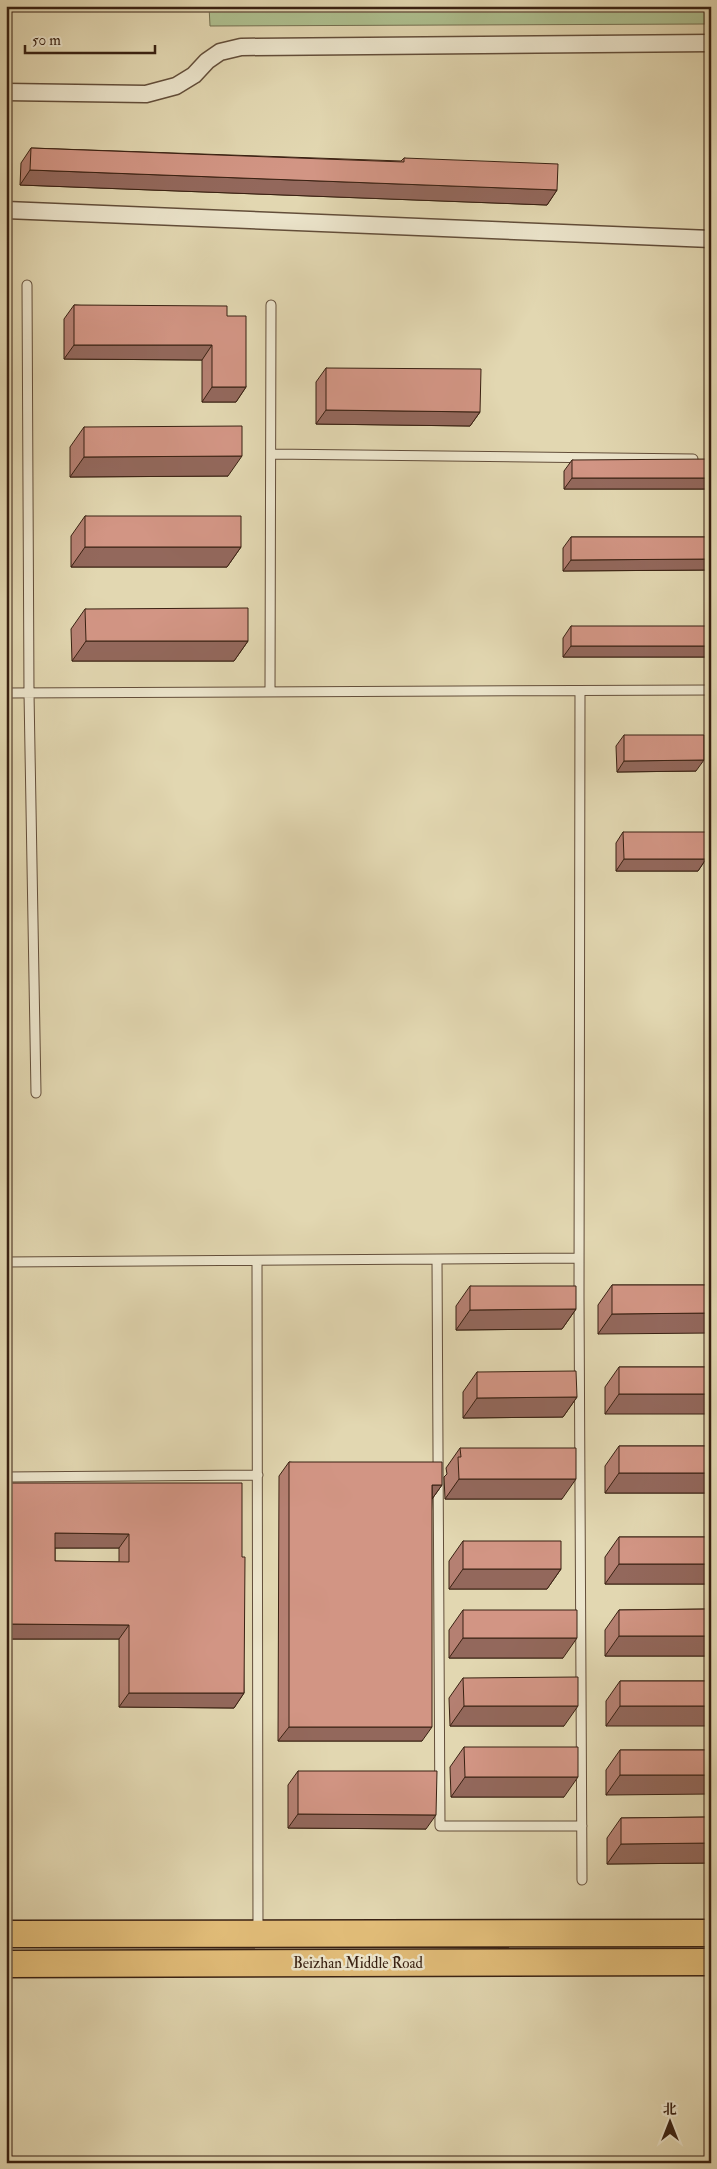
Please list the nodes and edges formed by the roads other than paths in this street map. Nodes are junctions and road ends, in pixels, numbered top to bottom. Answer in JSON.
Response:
{"nodes":[{"id":1,"x":711,"y":43,"type":"edge"},
{"id":2,"x":6,"y":92,"type":"edge"},
{"id":3,"x":6,"y":210,"type":"edge"},
{"id":4,"x":711,"y":239,"type":"edge"},
{"id":5,"x":27,"y":286,"type":"dead end"},
{"id":6,"x":271,"y":305,"type":"dead end"},
{"id":7,"x":271,"y":454,"type":"junction"},
{"id":8,"x":694,"y":459,"type":"edge"},
{"id":9,"x":580,"y":690,"type":"junction"},
{"id":10,"x":711,"y":690,"type":"edge"},
{"id":11,"x":270,"y":692,"type":"junction"},
{"id":12,"x":6,"y":693,"type":"edge"},
{"id":13,"x":28,"y":693,"type":"junction"},
{"id":14,"x":36,"y":1093,"type":"dead end"},
{"id":15,"x":579,"y":1258,"type":"junction"},
{"id":16,"x":438,"y":1260,"type":"junction"},
{"id":17,"x":6,"y":1262,"type":"edge"},
{"id":18,"x":258,"y":1262,"type":"junction"},
{"id":19,"x":258,"y":1475,"type":"junction"},
{"id":20,"x":6,"y":1477,"type":"edge"},
{"id":21,"x":582,"y":1826,"type":"junction"},
{"id":22,"x":582,"y":1880,"type":"dead end"},
{"id":23,"x":711,"y":1933,"type":"edge"},
{"id":24,"x":6,"y":1934,"type":"edge"},
{"id":25,"x":258,"y":1934,"type":"junction"},
{"id":26,"x":711,"y":1962,"type":"edge"},
{"id":27,"x":6,"y":1964,"type":"edge"}],
"edges":[{"from":1,"to":2,"type":"street"},
{"from":3,"to":4,"type":"street"},
{"from":5,"to":13,"type":"lane"},
{"from":6,"to":7,"type":"lane"},
{"from":7,"to":8,"type":"lane"},
{"from":7,"to":11,"type":"lane"},
{"from":9,"to":10,"type":"lane"},
{"from":9,"to":11,"type":"lane"},
{"from":9,"to":15,"type":"lane"},
{"from":11,"to":13,"type":"lane"},
{"from":12,"to":13,"type":"lane"},
{"from":13,"to":14,"type":"lane"},
{"from":15,"to":16,"type":"lane"},
{"from":15,"to":21,"type":"lane"},
{"from":16,"to":18,"type":"lane"},
{"from":16,"to":21,"type":"lane"},
{"from":17,"to":18,"type":"lane"},
{"from":18,"to":19,"type":"lane"},
{"from":19,"to":20,"type":"lane"},
{"from":19,"to":25,"type":"lane"},
{"from":21,"to":22,"type":"lane"},
{"from":23,"to":25,"type":"main road","name":"Beizhan Middle Road"},
{"from":24,"to":25,"type":"main road","name":"Beizhan Middle Road"},
{"from":26,"to":27,"type":"main road","name":"Beizhan Middle Road"}]}
